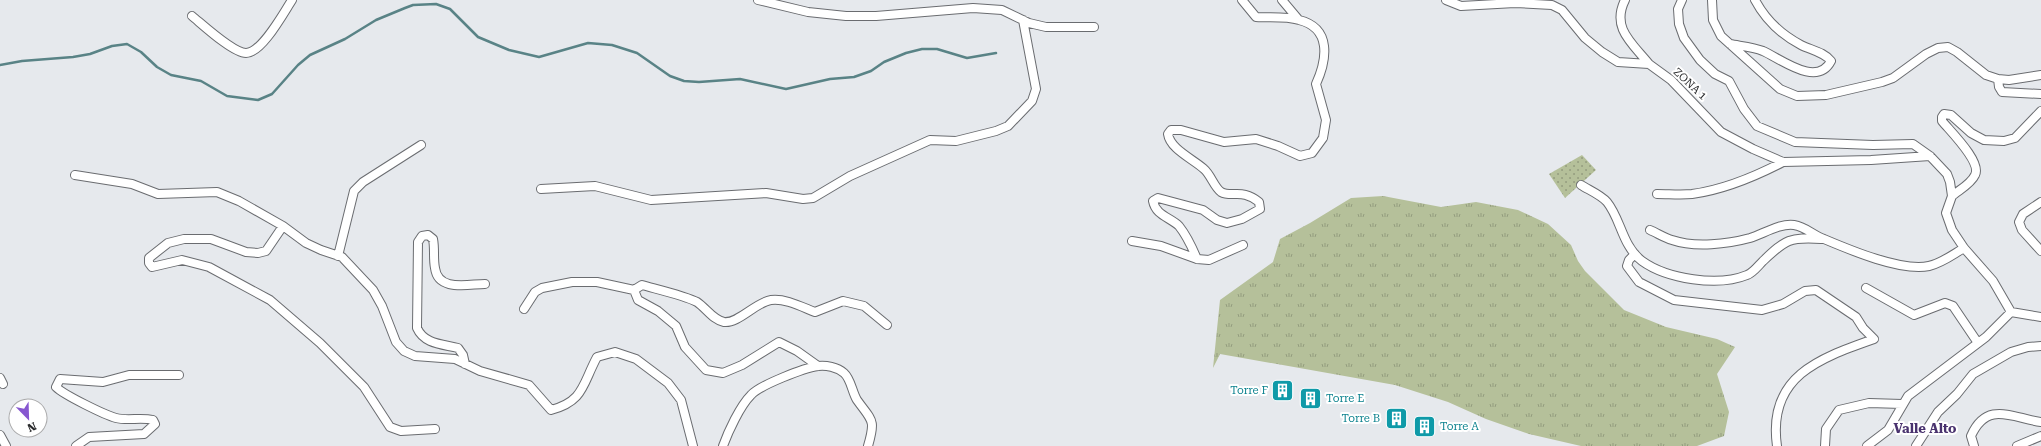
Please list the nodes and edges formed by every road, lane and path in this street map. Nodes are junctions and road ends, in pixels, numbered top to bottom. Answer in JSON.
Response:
{"nodes":[{"id":1,"x":292,"y":0,"type":"edge"},
{"id":2,"x":758,"y":0,"type":"edge"},
{"id":3,"x":1242,"y":0,"type":"edge"},
{"id":4,"x":1282,"y":0,"type":"edge"},
{"id":5,"x":1446,"y":0,"type":"edge"},
{"id":6,"x":1625,"y":0,"type":"edge"},
{"id":7,"x":1682,"y":0,"type":"edge"},
{"id":8,"x":1712,"y":0,"type":"edge"},
{"id":9,"x":1755,"y":0,"type":"edge"},
{"id":10,"x":192,"y":16,"type":"dead end"},
{"id":11,"x":1298,"y":19,"type":"junction"},
{"id":12,"x":1023,"y":20,"type":"junction"},
{"id":13,"x":1094,"y":27,"type":"dead end"},
{"id":14,"x":1730,"y":44,"type":"junction"},
{"id":15,"x":1649,"y":64,"type":"junction"},
{"id":16,"x":2041,"y":75,"type":"edge"},
{"id":17,"x":1998,"y":79,"type":"junction"},
{"id":18,"x":2041,"y":94,"type":"edge"},
{"id":19,"x":2041,"y":111,"type":"edge"},
{"id":20,"x":421,"y":145,"type":"dead end"},
{"id":21,"x":1930,"y":156,"type":"junction"},
{"id":22,"x":1783,"y":162,"type":"junction"},
{"id":23,"x":75,"y":175,"type":"dead end"},
{"id":24,"x":1581,"y":185,"type":"dead end"},
{"id":25,"x":541,"y":189,"type":"dead end"},
{"id":26,"x":1657,"y":194,"type":"dead end"},
{"id":27,"x":1952,"y":196,"type":"junction"},
{"id":28,"x":2041,"y":202,"type":"edge"},
{"id":29,"x":283,"y":226,"type":"junction"},
{"id":30,"x":1650,"y":230,"type":"dead end"},
{"id":31,"x":1822,"y":239,"type":"junction"},
{"id":32,"x":1132,"y":241,"type":"dead end"},
{"id":33,"x":1243,"y":245,"type":"dead end"},
{"id":34,"x":1964,"y":248,"type":"junction"},
{"id":35,"x":2041,"y":251,"type":"edge"},
{"id":36,"x":1635,"y":254,"type":"junction"},
{"id":37,"x":338,"y":256,"type":"junction"},
{"id":38,"x":1197,"y":259,"type":"junction"},
{"id":39,"x":485,"y":284,"type":"dead end"},
{"id":40,"x":1866,"y":288,"type":"dead end"},
{"id":41,"x":634,"y":290,"type":"junction"},
{"id":42,"x":524,"y":309,"type":"dead end"},
{"id":43,"x":2010,"y":312,"type":"junction"},
{"id":44,"x":2041,"y":317,"type":"edge"},
{"id":45,"x":888,"y":325,"type":"dead end"},
{"id":46,"x":1978,"y":343,"type":"junction"},
{"id":47,"x":2041,"y":346,"type":"edge"},
{"id":48,"x":465,"y":364,"type":"junction"},
{"id":49,"x":818,"y":366,"type":"junction"},
{"id":50,"x":179,"y":375,"type":"dead end"},
{"id":51,"x":1902,"y":404,"type":"junction"},
{"id":52,"x":2041,"y":422,"type":"edge"},
{"id":53,"x":435,"y":429,"type":"dead end"},
{"id":54,"x":0,"y":435,"type":"edge"},
{"id":55,"x":2041,"y":436,"type":"edge"},
{"id":56,"x":6,"y":446,"type":"edge"},
{"id":57,"x":76,"y":446,"type":"edge"},
{"id":58,"x":693,"y":446,"type":"edge"},
{"id":59,"x":723,"y":446,"type":"edge"},
{"id":60,"x":868,"y":446,"type":"edge"},
{"id":61,"x":1777,"y":446,"type":"edge"},
{"id":62,"x":1826,"y":446,"type":"edge"},
{"id":63,"x":1867,"y":446,"type":"edge"},
{"id":64,"x":1916,"y":446,"type":"edge"},
{"id":65,"x":1974,"y":446,"type":"edge"},
{"id":66,"x":2017,"y":446,"type":"edge"}],
"edges":[{"from":1,"to":10,"type":"street"},
{"from":2,"to":12,"type":"street"},
{"from":3,"to":11,"type":"street"},
{"from":4,"to":11,"type":"street"},
{"from":5,"to":15,"type":"street"},
{"from":6,"to":15,"type":"street","name":"ZONA 1"},
{"from":7,"to":21,"type":"street"},
{"from":8,"to":14,"type":"street"},
{"from":9,"to":14,"type":"street"},
{"from":11,"to":38,"type":"street"},
{"from":12,"to":13,"type":"street"},
{"from":12,"to":25,"type":"street"},
{"from":14,"to":17,"type":"street"},
{"from":15,"to":22,"type":"street","name":"ZONA 1"},
{"from":16,"to":17,"type":"street"},
{"from":17,"to":18,"type":"street"},
{"from":19,"to":27,"type":"street"},
{"from":20,"to":37,"type":"street"},
{"from":21,"to":22,"type":"street","name":"ZONA 1"},
{"from":21,"to":27,"type":"street"},
{"from":22,"to":26,"type":"street"},
{"from":23,"to":29,"type":"street"},
{"from":24,"to":36,"type":"street"},
{"from":27,"to":34,"type":"street"},
{"from":28,"to":35,"type":"street"},
{"from":29,"to":37,"type":"street"},
{"from":29,"to":53,"type":"street"},
{"from":30,"to":31,"type":"street"},
{"from":31,"to":34,"type":"street"},
{"from":31,"to":36,"type":"street"},
{"from":32,"to":38,"type":"street"},
{"from":33,"to":38,"type":"street"},
{"from":34,"to":43,"type":"street"},
{"from":36,"to":61,"type":"street"},
{"from":37,"to":48,"type":"street"},
{"from":39,"to":48,"type":"street"},
{"from":40,"to":46,"type":"street"},
{"from":41,"to":42,"type":"street"},
{"from":41,"to":45,"type":"street"},
{"from":41,"to":49,"type":"street"},
{"from":43,"to":44,"type":"street"},
{"from":43,"to":46,"type":"street"},
{"from":46,"to":51,"type":"street"},
{"from":47,"to":64,"type":"street"},
{"from":48,"to":58,"type":"street"},
{"from":49,"to":59,"type":"street"},
{"from":49,"to":60,"type":"street"},
{"from":50,"to":57,"type":"street"},
{"from":51,"to":62,"type":"street"},
{"from":51,"to":63,"type":"street"},
{"from":52,"to":65,"type":"street"},
{"from":54,"to":56,"type":"street"},
{"from":55,"to":66,"type":"street"}]}
